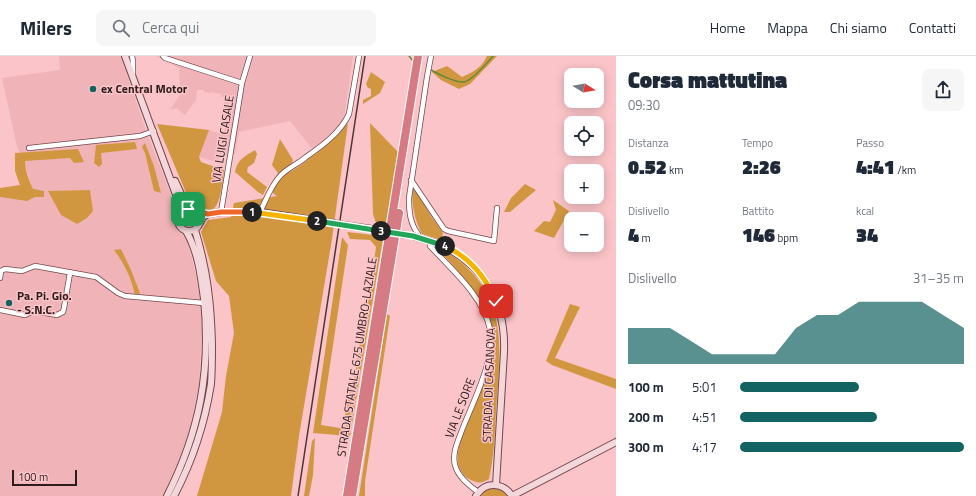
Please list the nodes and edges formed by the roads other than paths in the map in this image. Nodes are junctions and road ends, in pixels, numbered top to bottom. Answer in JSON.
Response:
{"nodes":[{"id":1,"x":124,"y":56,"type":"edge"},
{"id":2,"x":132,"y":56,"type":"edge"},
{"id":3,"x":163,"y":56,"type":"edge"},
{"id":4,"x":250,"y":56,"type":"edge"},
{"id":5,"x":359,"y":56,"type":"edge"},
{"id":6,"x":418,"y":56,"type":"edge"},
{"id":7,"x":423,"y":56,"type":"edge"},
{"id":8,"x":431,"y":56,"type":"edge"},
{"id":9,"x":133,"y":78,"type":"junction"},
{"id":10,"x":242,"y":83,"type":"junction"},
{"id":11,"x":154,"y":134,"type":"junction"},
{"id":12,"x":29,"y":148,"type":"dead end"},
{"id":13,"x":411,"y":180,"type":"junction"},
{"id":14,"x":497,"y":208,"type":"dead end"},
{"id":15,"x":185,"y":210,"type":"junction"},
{"id":16,"x":197,"y":212,"type":"junction"},
{"id":17,"x":221,"y":212,"type":"junction"},
{"id":18,"x":260,"y":212,"type":"junction"},
{"id":19,"x":208,"y":214,"type":"junction"},
{"id":20,"x":200,"y":223,"type":"junction"},
{"id":21,"x":195,"y":230,"type":"junction"},
{"id":22,"x":186,"y":231,"type":"junction"},
{"id":23,"x":416,"y":235,"type":"junction"},
{"id":24,"x":430,"y":246,"type":"dead end"},
{"id":25,"x":70,"y":273,"type":"junction"},
{"id":26,"x":0,"y":278,"type":"edge"},
{"id":27,"x":204,"y":303,"type":"junction"},
{"id":28,"x":0,"y":310,"type":"edge"},
{"id":29,"x":616,"y":442,"type":"edge"},
{"id":30,"x":496,"y":485,"type":"junction"},
{"id":31,"x":477,"y":494,"type":"edge"},
{"id":32,"x":166,"y":496,"type":"edge"},
{"id":33,"x":174,"y":496,"type":"edge"},
{"id":34,"x":346,"y":496,"type":"edge"},
{"id":35,"x":352,"y":496,"type":"edge"},
{"id":36,"x":512,"y":496,"type":"edge"}],
"edges":[{"from":1,"to":9,"type":"main road"},
{"from":2,"to":9,"type":"street"},
{"from":3,"to":10,"type":"street","name":"VIA LUIGI CASALE"},
{"from":4,"to":10,"type":"street"},
{"from":5,"to":18,"type":"street"},
{"from":6,"to":34,"type":"highway","name":"STRADA STATALE 675 UMBRO-LAZIALE"},
{"from":7,"to":35,"type":"highway","name":"STRADA STATALE 675 UMBRO-LAZIALE"},
{"from":8,"to":13,"type":"street"},
{"from":9,"to":11,"type":"main road"},
{"from":10,"to":17,"type":"street","name":"VIA LUIGI CASALE"},
{"from":11,"to":12,"type":"street"},
{"from":11,"to":15,"type":"main road"},
{"from":13,"to":14,"type":"street"},
{"from":13,"to":23,"type":"street"},
{"from":15,"to":16,"type":"main road"},
{"from":15,"to":22,"type":"main road"},
{"from":16,"to":19,"type":"main road"},
{"from":16,"to":20,"type":"main road"},
{"from":17,"to":18,"type":"main road"},
{"from":17,"to":19,"type":"main road"},
{"from":18,"to":23,"type":"main road","name":"STRADA DI CASANOVA","bridge":true},
{"from":19,"to":20,"type":"main road"},
{"from":20,"to":21,"type":"main road"},
{"from":21,"to":22,"type":"main road"},
{"from":21,"to":33,"type":"main road"},
{"from":22,"to":27,"type":"main road"},
{"from":23,"to":30,"type":"main road","name":"STRADA DI CASANOVA","bridge":true},
{"from":24,"to":31,"type":"street","name":"VIA LE SORE"},
{"from":25,"to":26,"type":"street"},
{"from":25,"to":27,"type":"street"},
{"from":25,"to":28,"type":"street"},
{"from":27,"to":32,"type":"main road"},
{"from":29,"to":36,"type":"main road"},
{"from":30,"to":31,"type":"main road"},
{"from":30,"to":36,"type":"main road"}]}
